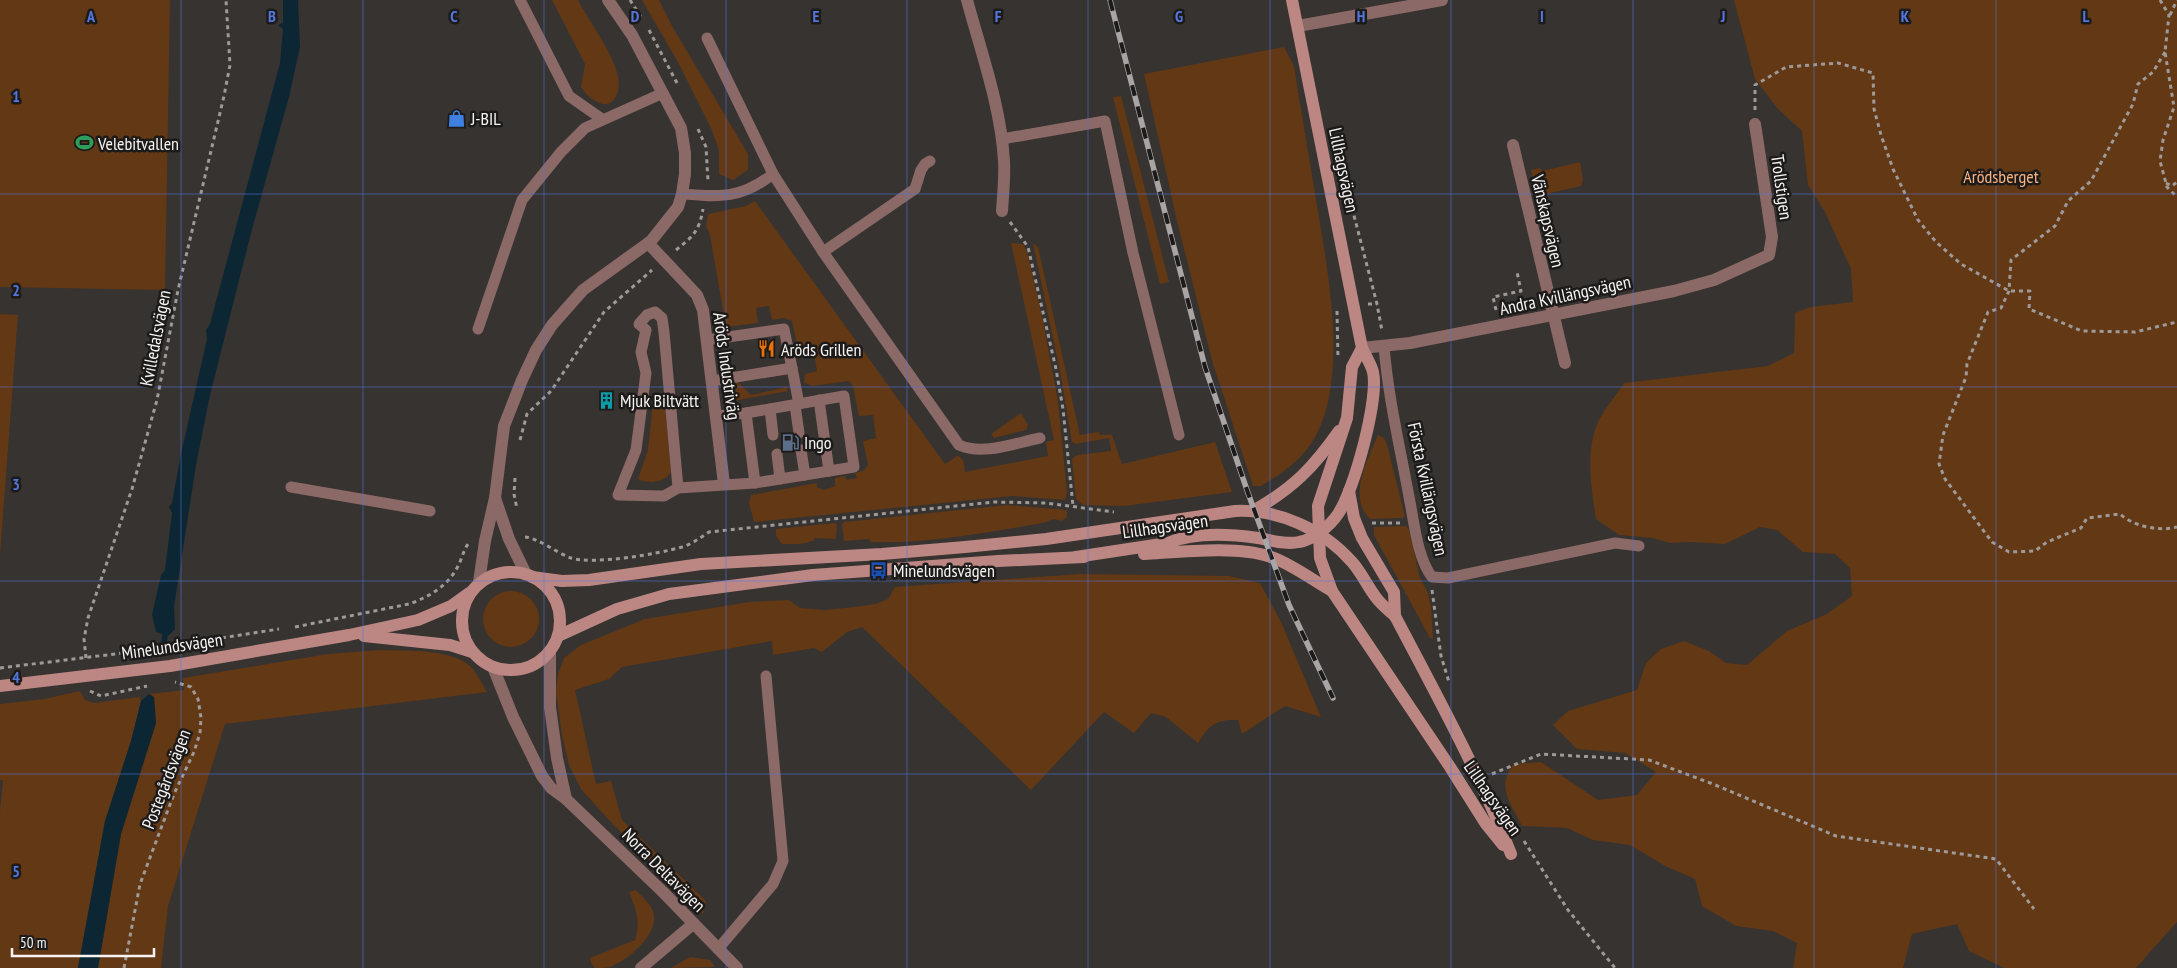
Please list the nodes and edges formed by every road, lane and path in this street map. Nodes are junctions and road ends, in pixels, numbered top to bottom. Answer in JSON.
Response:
{"nodes":[{"id":1,"x":226,"y":0,"type":"edge"},
{"id":2,"x":520,"y":0,"type":"edge"},
{"id":3,"x":608,"y":0,"type":"edge"},
{"id":4,"x":967,"y":0,"type":"edge"},
{"id":5,"x":1292,"y":0,"type":"edge"},
{"id":6,"x":1442,"y":0,"type":"edge"},
{"id":7,"x":2160,"y":0,"type":"edge"},
{"id":8,"x":2176,"y":0,"type":"edge"},
{"id":9,"x":2170,"y":15,"type":"junction"},
{"id":10,"x":1298,"y":26,"type":"junction"},
{"id":11,"x":707,"y":38,"type":"dead end"},
{"id":12,"x":2165,"y":52,"type":"junction"},
{"id":13,"x":663,"y":93,"type":"junction"},
{"id":14,"x":602,"y":119,"type":"junction"},
{"id":15,"x":1755,"y":124,"type":"joint"},
{"id":16,"x":1002,"y":139,"type":"junction"},
{"id":17,"x":1513,"y":145,"type":"dead end"},
{"id":18,"x":930,"y":161,"type":"dead end"},
{"id":19,"x":773,"y":174,"type":"junction"},
{"id":20,"x":2177,"y":182,"type":"edge"},
{"id":21,"x":2166,"y":183,"type":"junction"},
{"id":22,"x":682,"y":194,"type":"junction"},
{"id":23,"x":2177,"y":197,"type":"edge"},
{"id":24,"x":1002,"y":211,"type":"joint"},
{"id":25,"x":648,"y":243,"type":"junction"},
{"id":26,"x":823,"y":252,"type":"junction"},
{"id":27,"x":1769,"y":255,"type":"joint"},
{"id":28,"x":1517,"y":272,"type":"dead end"},
{"id":29,"x":2009,"y":291,"type":"junction"},
{"id":30,"x":1377,"y":304,"type":"dead end"},
{"id":31,"x":1355,"y":305,"type":"junction"},
{"id":32,"x":1552,"y":316,"type":"junction"},
{"id":33,"x":2177,"y":322,"type":"edge"},
{"id":34,"x":1499,"y":327,"type":"junction"},
{"id":35,"x":478,"y":330,"type":"dead end"},
{"id":36,"x":707,"y":340,"type":"junction"},
{"id":37,"x":1384,"y":346,"type":"junction"},
{"id":38,"x":1362,"y":348,"type":"junction"},
{"id":39,"x":1564,"y":363,"type":"dead end"},
{"id":40,"x":1338,"y":364,"type":"dead end"},
{"id":41,"x":792,"y":368,"type":"junction"},
{"id":42,"x":667,"y":369,"type":"junction"},
{"id":43,"x":646,"y":373,"type":"junction"},
{"id":44,"x":712,"y":381,"type":"junction"},
{"id":45,"x":819,"y":400,"type":"junction"},
{"id":46,"x":797,"y":404,"type":"junction"},
{"id":47,"x":770,"y":409,"type":"junction"},
{"id":48,"x":746,"y":413,"type":"junction"},
{"id":49,"x":717,"y":416,"type":"junction"},
{"id":50,"x":1347,"y":418,"type":"junction"},
{"id":51,"x":798,"y":433,"type":"dead end"},
{"id":52,"x":774,"y":435,"type":"dead end"},
{"id":53,"x":1179,"y":435,"type":"dead end"},
{"id":54,"x":1040,"y":438,"type":"dead end"},
{"id":55,"x":801,"y":450,"type":"dead end"},
{"id":56,"x":776,"y":454,"type":"dead end"},
{"id":57,"x":829,"y":471,"type":"junction"},
{"id":58,"x":805,"y":475,"type":"junction"},
{"id":59,"x":780,"y":479,"type":"junction"},
{"id":60,"x":755,"y":482,"type":"junction"},
{"id":61,"x":724,"y":484,"type":"junction"},
{"id":62,"x":291,"y":487,"type":"dead end"},
{"id":63,"x":678,"y":488,"type":"junction"},
{"id":64,"x":1349,"y":491,"type":"junction"},
{"id":65,"x":495,"y":498,"type":"junction"},
{"id":66,"x":1073,"y":506,"type":"junction"},
{"id":67,"x":1255,"y":510,"type":"junction"},
{"id":68,"x":430,"y":511,"type":"dead end"},
{"id":69,"x":1116,"y":512,"type":"dead end"},
{"id":70,"x":2177,"y":527,"type":"edge"},
{"id":71,"x":1317,"y":534,"type":"junction"},
{"id":72,"x":509,"y":539,"type":"junction"},
{"id":73,"x":485,"y":541,"type":"junction"},
{"id":74,"x":1640,"y":546,"type":"dead end"},
{"id":75,"x":1076,"y":557,"type":"junction"},
{"id":76,"x":529,"y":575,"type":"junction"},
{"id":77,"x":1432,"y":577,"type":"junction"},
{"id":78,"x":480,"y":582,"type":"junction"},
{"id":79,"x":1332,"y":591,"type":"junction"},
{"id":80,"x":470,"y":594,"type":"junction"},
{"id":81,"x":1395,"y":616,"type":"junction"},
{"id":82,"x":294,"y":627,"type":"dead end"},
{"id":83,"x":284,"y":628,"type":"dead end"},
{"id":84,"x":349,"y":635,"type":"junction"},
{"id":85,"x":558,"y":636,"type":"junction"},
{"id":86,"x":550,"y":651,"type":"junction"},
{"id":87,"x":472,"y":652,"type":"junction"},
{"id":88,"x":86,"y":658,"type":"junction"},
{"id":89,"x":493,"y":667,"type":"junction"},
{"id":90,"x":0,"y":668,"type":"edge"},
{"id":91,"x":88,"y":676,"type":"junction"},
{"id":92,"x":766,"y":676,"type":"dead end"},
{"id":93,"x":165,"y":683,"type":"dead end"},
{"id":94,"x":156,"y":684,"type":"dead end"},
{"id":95,"x":0,"y":686,"type":"edge"},
{"id":96,"x":1450,"y":687,"type":"dead end"},
{"id":97,"x":1486,"y":768,"type":"dead end"},
{"id":98,"x":1489,"y":775,"type":"junction"},
{"id":99,"x":1493,"y":782,"type":"dead end"},
{"id":100,"x":566,"y":798,"type":"junction"},
{"id":101,"x":1523,"y":840,"type":"dead end"},
{"id":102,"x":2034,"y":910,"type":"dead end"},
{"id":103,"x":694,"y":924,"type":"junction"},
{"id":104,"x":718,"y":949,"type":"junction"},
{"id":105,"x":124,"y":968,"type":"edge"},
{"id":106,"x":641,"y":968,"type":"edge"},
{"id":107,"x":737,"y":968,"type":"edge"},
{"id":108,"x":1615,"y":968,"type":"edge"}],
"edges":[{"from":1,"to":88,"type":"path","name":"Kvilledalsvägen"},
{"from":2,"to":14,"type":"lane"},
{"from":3,"to":13,"type":"street"},
{"from":4,"to":16,"type":"street"},
{"from":5,"to":10,"type":"main road","name":"Lillhagsvägen"},
{"from":6,"to":10,"type":"street"},
{"from":7,"to":9,"type":"path"},
{"from":8,"to":9,"type":"path"},
{"from":9,"to":12,"type":"path"},
{"from":10,"to":31,"type":"main road","name":"Lillhagsvägen"},
{"from":11,"to":19,"type":"lane"},
{"from":12,"to":21,"type":"path"},
{"from":12,"to":29,"type":"path"},
{"from":13,"to":14,"type":"lane"},
{"from":13,"to":22,"type":"street"},
{"from":14,"to":35,"type":"lane"},
{"from":15,"to":27,"type":"street","name":"Trollstigen"},
{"from":15,"to":29,"type":"path"},
{"from":16,"to":24,"type":"street"},
{"from":16,"to":53,"type":"lane"},
{"from":17,"to":32,"type":"street","name":"Vänskapsvägen"},
{"from":18,"to":26,"type":"lane"},
{"from":19,"to":22,"type":"lane"},
{"from":19,"to":26,"type":"lane"},
{"from":20,"to":21,"type":"path"},
{"from":21,"to":23,"type":"path"},
{"from":22,"to":25,"type":"street"},
{"from":24,"to":66,"type":"path"},
{"from":25,"to":36,"type":"street","name":"Aröds Industriväg"},
{"from":25,"to":65,"type":"street"},
{"from":26,"to":54,"type":"lane"},
{"from":27,"to":32,"type":"street","name":"Andra Kvillängsvägen"},
{"from":28,"to":34,"type":"path"},
{"from":29,"to":33,"type":"path"},
{"from":29,"to":70,"type":"path"},
{"from":30,"to":31,"type":"path"},
{"from":31,"to":38,"type":"main road","name":"Lillhagsvägen"},
{"from":31,"to":40,"type":"path"},
{"from":32,"to":34,"type":"street","name":"Andra Kvillängsvägen"},
{"from":32,"to":39,"type":"street","name":"Vänskapsvägen"},
{"from":34,"to":37,"type":"street","name":"Andra Kvillängsvägen"},
{"from":36,"to":41,"type":"lane"},
{"from":36,"to":44,"type":"street","name":"Aröds Industriväg"},
{"from":37,"to":38,"type":"street","name":"Andra Kvillängsvägen"},
{"from":37,"to":77,"type":"lane","name":"Första Kvillängsvägen"},
{"from":38,"to":50,"type":"main road","name":"Lillhagsvägen"},
{"from":38,"to":64,"type":"main road","name":"Lillhagsvägen"},
{"from":41,"to":44,"type":"lane"},
{"from":41,"to":46,"type":"lane"},
{"from":42,"to":43,"type":"lane"},
{"from":42,"to":43,"type":"lane"},
{"from":42,"to":63,"type":"lane"},
{"from":43,"to":63,"type":"lane"},
{"from":44,"to":49,"type":"street","name":"Aröds Industriväg"},
{"from":45,"to":46,"type":"lane"},
{"from":45,"to":57,"type":"lane"},
{"from":45,"to":57,"type":"lane"},
{"from":46,"to":47,"type":"lane"},
{"from":46,"to":51,"type":"lane"},
{"from":47,"to":48,"type":"lane"},
{"from":47,"to":52,"type":"lane"},
{"from":48,"to":49,"type":"lane"},
{"from":48,"to":60,"type":"lane"},
{"from":49,"to":61,"type":"street","name":"Aröds Industriväg"},
{"from":50,"to":67,"type":"main road","name":"Lillhagsvägen"},
{"from":50,"to":71,"type":"main road","name":"Lillhagsvägen"},
{"from":55,"to":58,"type":"lane"},
{"from":56,"to":59,"type":"lane"},
{"from":57,"to":58,"type":"lane"},
{"from":58,"to":59,"type":"lane"},
{"from":59,"to":60,"type":"lane"},
{"from":60,"to":61,"type":"lane"},
{"from":61,"to":63,"type":"lane"},
{"from":62,"to":68,"type":"lane"},
{"from":64,"to":71,"type":"main road","name":"Lillhagsvägen"},
{"from":64,"to":81,"type":"main road","name":"Lillhagsvägen"},
{"from":65,"to":72,"type":"street"},
{"from":65,"to":73,"type":"street"},
{"from":66,"to":69,"type":"path"},
{"from":66,"to":72,"type":"path"},
{"from":67,"to":71,"type":"main road","name":"Lillhagsvägen"},
{"from":67,"to":76,"type":"main road","name":"Minelundsvägen"},
{"from":71,"to":75,"type":"main road","name":"Lillhagsvägen"},
{"from":71,"to":79,"type":"main road","name":"Lillhagsvägen"},
{"from":71,"to":81,"type":"main road","name":"Lillhagsvägen"},
{"from":72,"to":76,"type":"street"},
{"from":73,"to":78,"type":"street"},
{"from":73,"to":82,"type":"path"},
{"from":74,"to":77,"type":"lane","name":"Första Kvillängsvägen"},
{"from":75,"to":79,"type":"main road","name":"Lillhagsvägen"},
{"from":75,"to":85,"type":"main road"},
{"from":76,"to":78,"type":"main road","name":"Minelundsvägen"},
{"from":76,"to":85,"type":"main road","name":"Minelundsvägen"},
{"from":77,"to":96,"type":"path"},
{"from":78,"to":80,"type":"main road","name":"Minelundsvägen"},
{"from":79,"to":81,"type":"main road","name":"Lillhagsvägen"},
{"from":80,"to":84,"type":"main road","name":"Minelundsvägen"},
{"from":80,"to":87,"type":"main road","name":"Minelundsvägen"},
{"from":83,"to":88,"type":"path"},
{"from":84,"to":87,"type":"main road","name":"Minelundsvägen"},
{"from":84,"to":91,"type":"main road","name":"Minelundsvägen"},
{"from":85,"to":86,"type":"main road","name":"Minelundsvägen"},
{"from":86,"to":89,"type":"main road","name":"Minelundsvägen"},
{"from":86,"to":100,"type":"street"},
{"from":87,"to":89,"type":"main road","name":"Minelundsvägen"},
{"from":88,"to":90,"type":"path"},
{"from":88,"to":91,"type":"path","name":"Kvilledalsvägen"},
{"from":89,"to":100,"type":"street","name":"Norra Deltavägen"},
{"from":91,"to":94,"type":"path"},
{"from":91,"to":95,"type":"main road","name":"Minelundsvägen"},
{"from":92,"to":104,"type":"lane"},
{"from":93,"to":105,"type":"path","name":"Postegårdsvägen"},
{"from":97,"to":98,"type":"path"},
{"from":98,"to":99,"type":"path"},
{"from":98,"to":102,"type":"path"},
{"from":100,"to":103,"type":"street","name":"Norra Deltavägen"},
{"from":101,"to":108,"type":"path"},
{"from":103,"to":104,"type":"street","name":"Norra Deltavägen"},
{"from":103,"to":106,"type":"street"},
{"from":104,"to":107,"type":"street","name":"Norra Deltavägen"}]}
